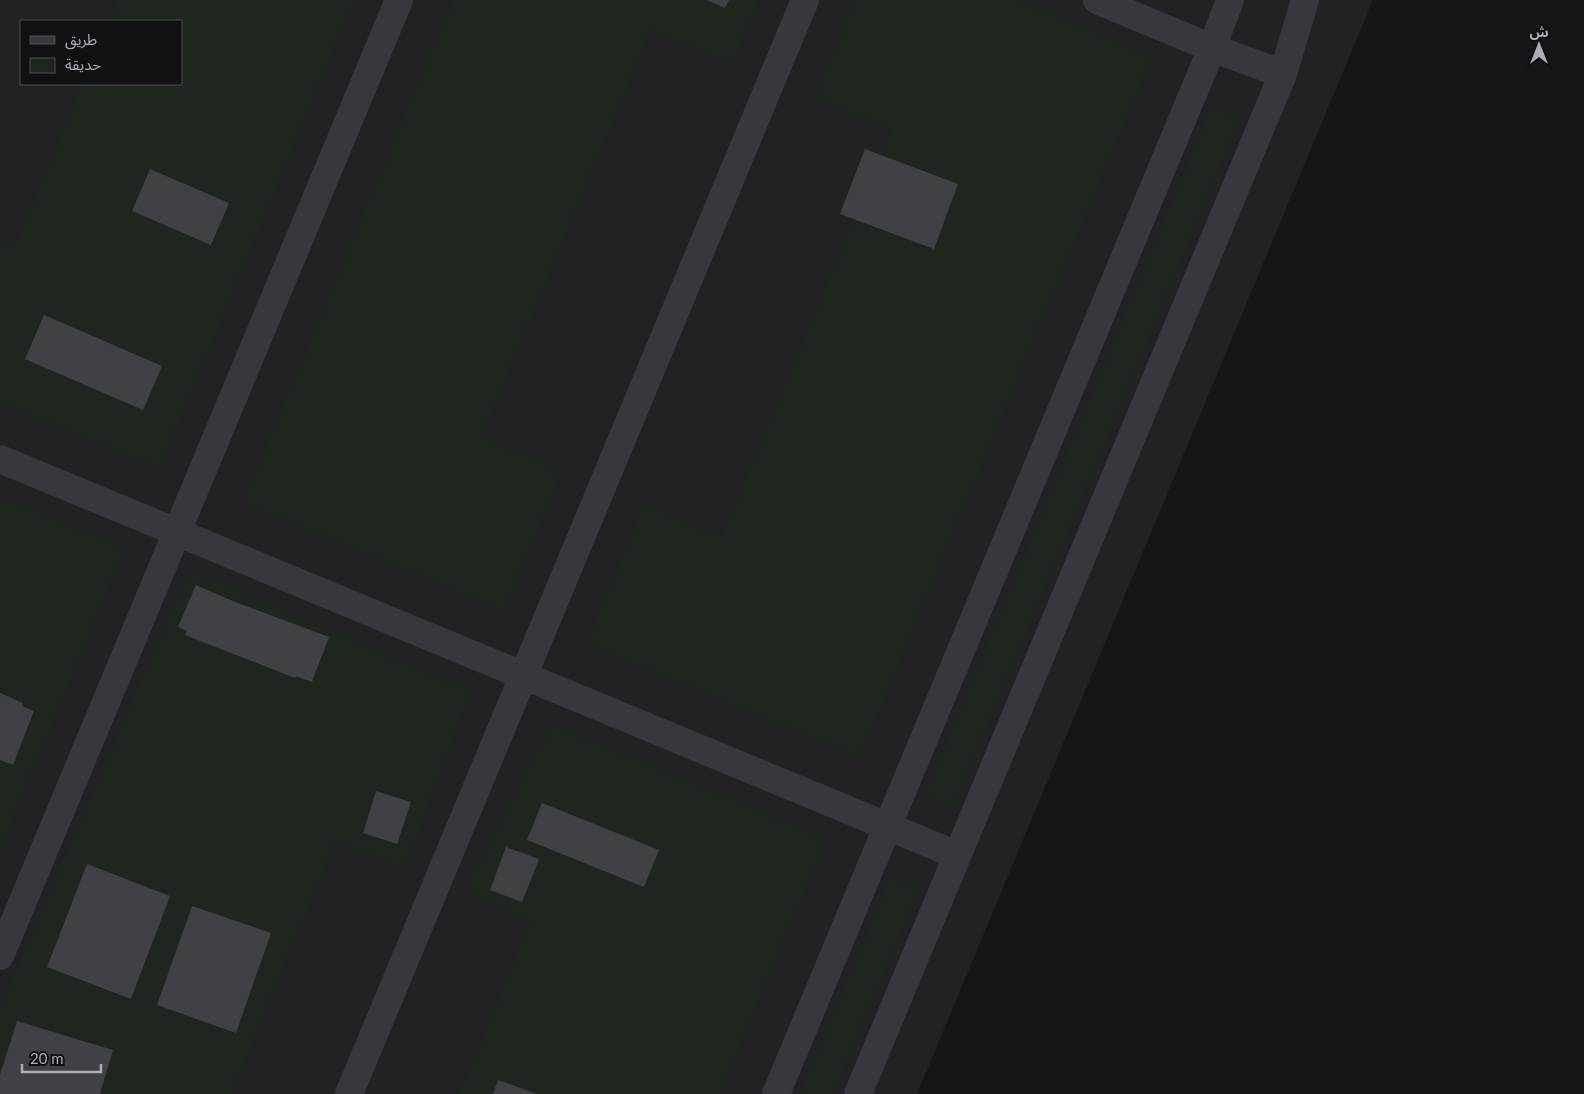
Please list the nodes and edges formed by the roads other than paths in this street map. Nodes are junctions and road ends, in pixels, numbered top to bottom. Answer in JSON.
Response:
{"nodes":[{"id":1,"x":399,"y":0,"type":"edge"},
{"id":2,"x":806,"y":0,"type":"edge"},
{"id":3,"x":1096,"y":0,"type":"edge"},
{"id":4,"x":1230,"y":0,"type":"edge"},
{"id":5,"x":1299,"y":2,"type":"edge"},
{"id":6,"x":1212,"y":48,"type":"junction"},
{"id":7,"x":1283,"y":74,"type":"junction"},
{"id":8,"x":0,"y":459,"type":"edge"},
{"id":9,"x":177,"y":532,"type":"junction"},
{"id":10,"x":524,"y":675,"type":"junction"},
{"id":11,"x":888,"y":826,"type":"junction"},
{"id":12,"x":957,"y":855,"type":"junction"},
{"id":13,"x":0,"y":956,"type":"edge"},
{"id":14,"x":349,"y":1094,"type":"edge"},
{"id":15,"x":776,"y":1094,"type":"edge"},
{"id":16,"x":858,"y":1094,"type":"edge"}],
"edges":[{"from":1,"to":9,"type":"street"},
{"from":2,"to":10,"type":"street"},
{"from":3,"to":6,"type":"street"},
{"from":4,"to":6,"type":"street"},
{"from":5,"to":7,"type":"street"},
{"from":6,"to":7,"type":"street"},
{"from":6,"to":11,"type":"street"},
{"from":7,"to":12,"type":"street"},
{"from":8,"to":9,"type":"street"},
{"from":9,"to":10,"type":"street"},
{"from":9,"to":13,"type":"street"},
{"from":10,"to":11,"type":"street"},
{"from":10,"to":14,"type":"street"},
{"from":11,"to":12,"type":"street"},
{"from":11,"to":15,"type":"street"},
{"from":12,"to":16,"type":"street"}]}
